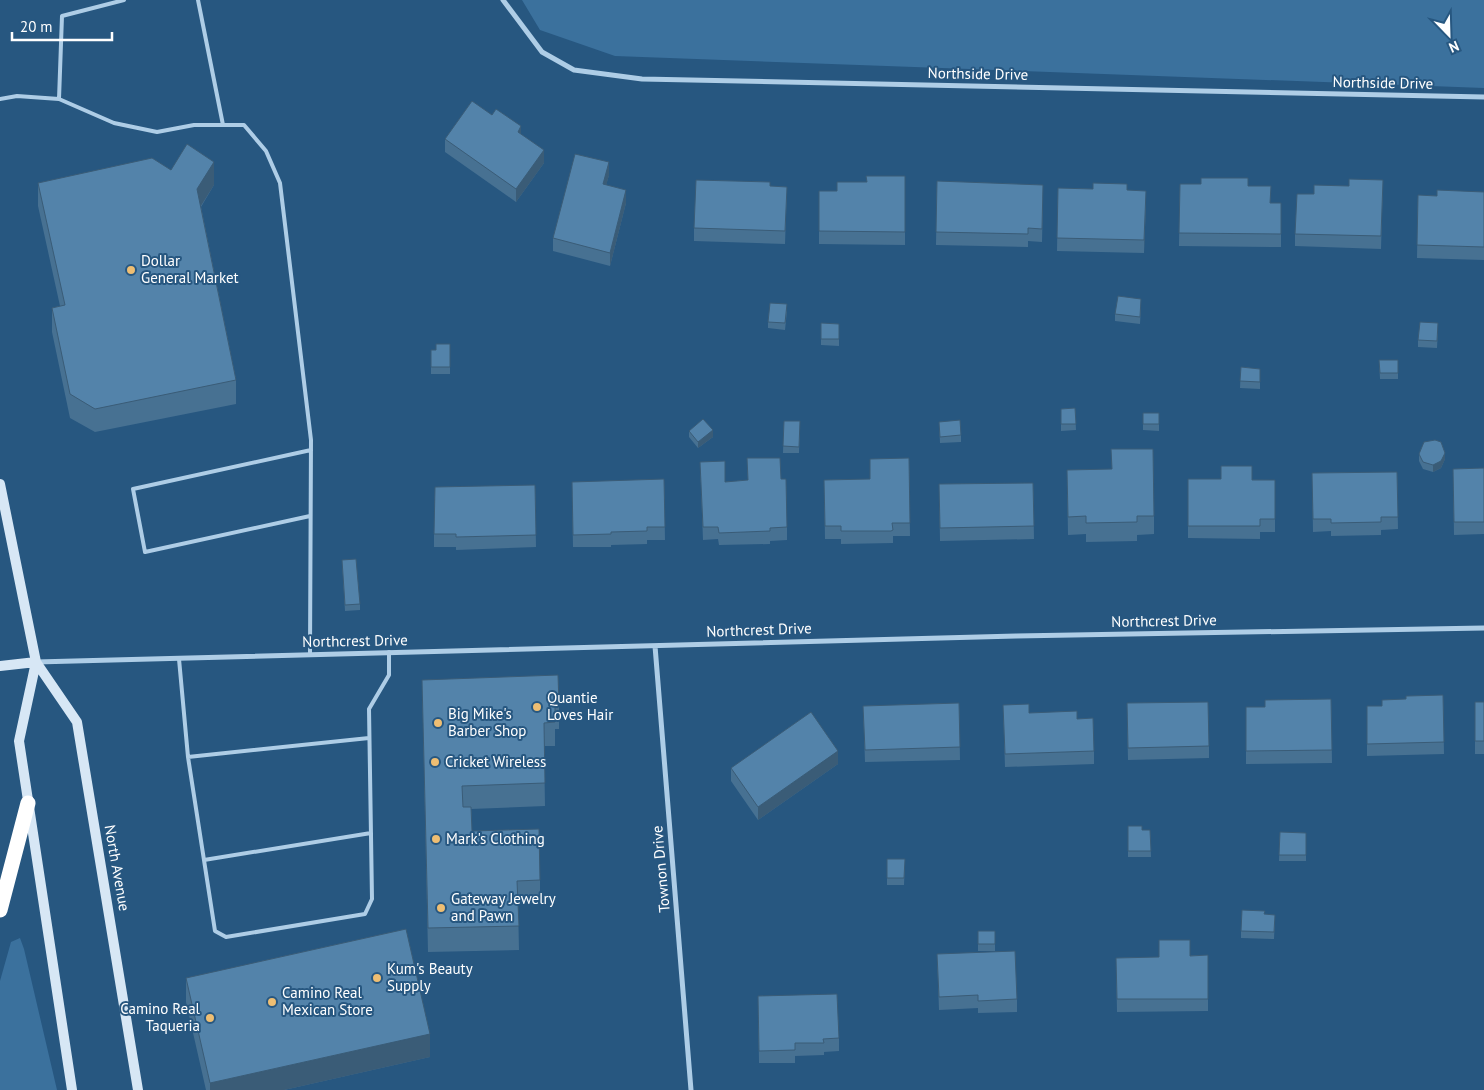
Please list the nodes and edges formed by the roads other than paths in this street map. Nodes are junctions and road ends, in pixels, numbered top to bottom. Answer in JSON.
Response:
{"nodes":[{"id":1,"x":124,"y":0,"type":"edge"},
{"id":2,"x":198,"y":0,"type":"edge"},
{"id":3,"x":503,"y":0,"type":"edge"},
{"id":4,"x":1484,"y":97,"type":"edge"},
{"id":5,"x":0,"y":99,"type":"edge"},
{"id":6,"x":59,"y":99,"type":"junction"},
{"id":7,"x":223,"y":125,"type":"junction"},
{"id":8,"x":311,"y":450,"type":"junction"},
{"id":9,"x":0,"y":484,"type":"edge"},
{"id":10,"x":310,"y":516,"type":"junction"},
{"id":11,"x":1484,"y":628,"type":"edge"},
{"id":12,"x":655,"y":646,"type":"junction"},
{"id":13,"x":389,"y":652,"type":"junction"},
{"id":14,"x":310,"y":654,"type":"junction"},
{"id":15,"x":179,"y":659,"type":"junction"},
{"id":16,"x":36,"y":662,"type":"junction"},
{"id":17,"x":0,"y":666,"type":"edge"},
{"id":18,"x":369,"y":738,"type":"junction"},
{"id":19,"x":188,"y":757,"type":"junction"},
{"id":20,"x":28,"y":803,"type":"junction"},
{"id":21,"x":371,"y":833,"type":"junction"},
{"id":22,"x":204,"y":860,"type":"junction"},
{"id":23,"x":0,"y":910,"type":"edge"},
{"id":24,"x":72,"y":1090,"type":"edge"},
{"id":25,"x":138,"y":1090,"type":"edge"},
{"id":26,"x":691,"y":1090,"type":"edge"}],
"edges":[{"from":1,"to":6,"type":"lane"},
{"from":2,"to":7,"type":"lane"},
{"from":3,"to":4,"type":"street","name":"Northside Drive"},
{"from":5,"to":6,"type":"lane"},
{"from":6,"to":7,"type":"lane"},
{"from":7,"to":8,"type":"lane"},
{"from":8,"to":10,"type":"lane"},
{"from":8,"to":10,"type":"lane"},
{"from":9,"to":16,"type":"main road","name":"North Avenue"},
{"from":10,"to":14,"type":"lane"},
{"from":11,"to":12,"type":"street","name":"Northcrest Drive"},
{"from":12,"to":13,"type":"street","name":"Northcrest Drive"},
{"from":12,"to":26,"type":"street","name":"Townon Drive"},
{"from":13,"to":14,"type":"street","name":"Northcrest Drive"},
{"from":13,"to":18,"type":"lane"},
{"from":14,"to":15,"type":"street","name":"Northcrest Drive"},
{"from":15,"to":16,"type":"street","name":"Northcrest Drive"},
{"from":15,"to":19,"type":"lane"},
{"from":16,"to":17,"type":"main road"},
{"from":16,"to":20,"type":"main road","name":"North Avenue"},
{"from":16,"to":25,"type":"main road","name":"North Avenue"},
{"from":18,"to":19,"type":"lane"},
{"from":18,"to":21,"type":"lane"},
{"from":19,"to":22,"type":"lane"},
{"from":20,"to":23,"type":"highway"},
{"from":20,"to":24,"type":"main road","name":"North Avenue"},
{"from":21,"to":22,"type":"lane"},
{"from":21,"to":22,"type":"lane"}]}
